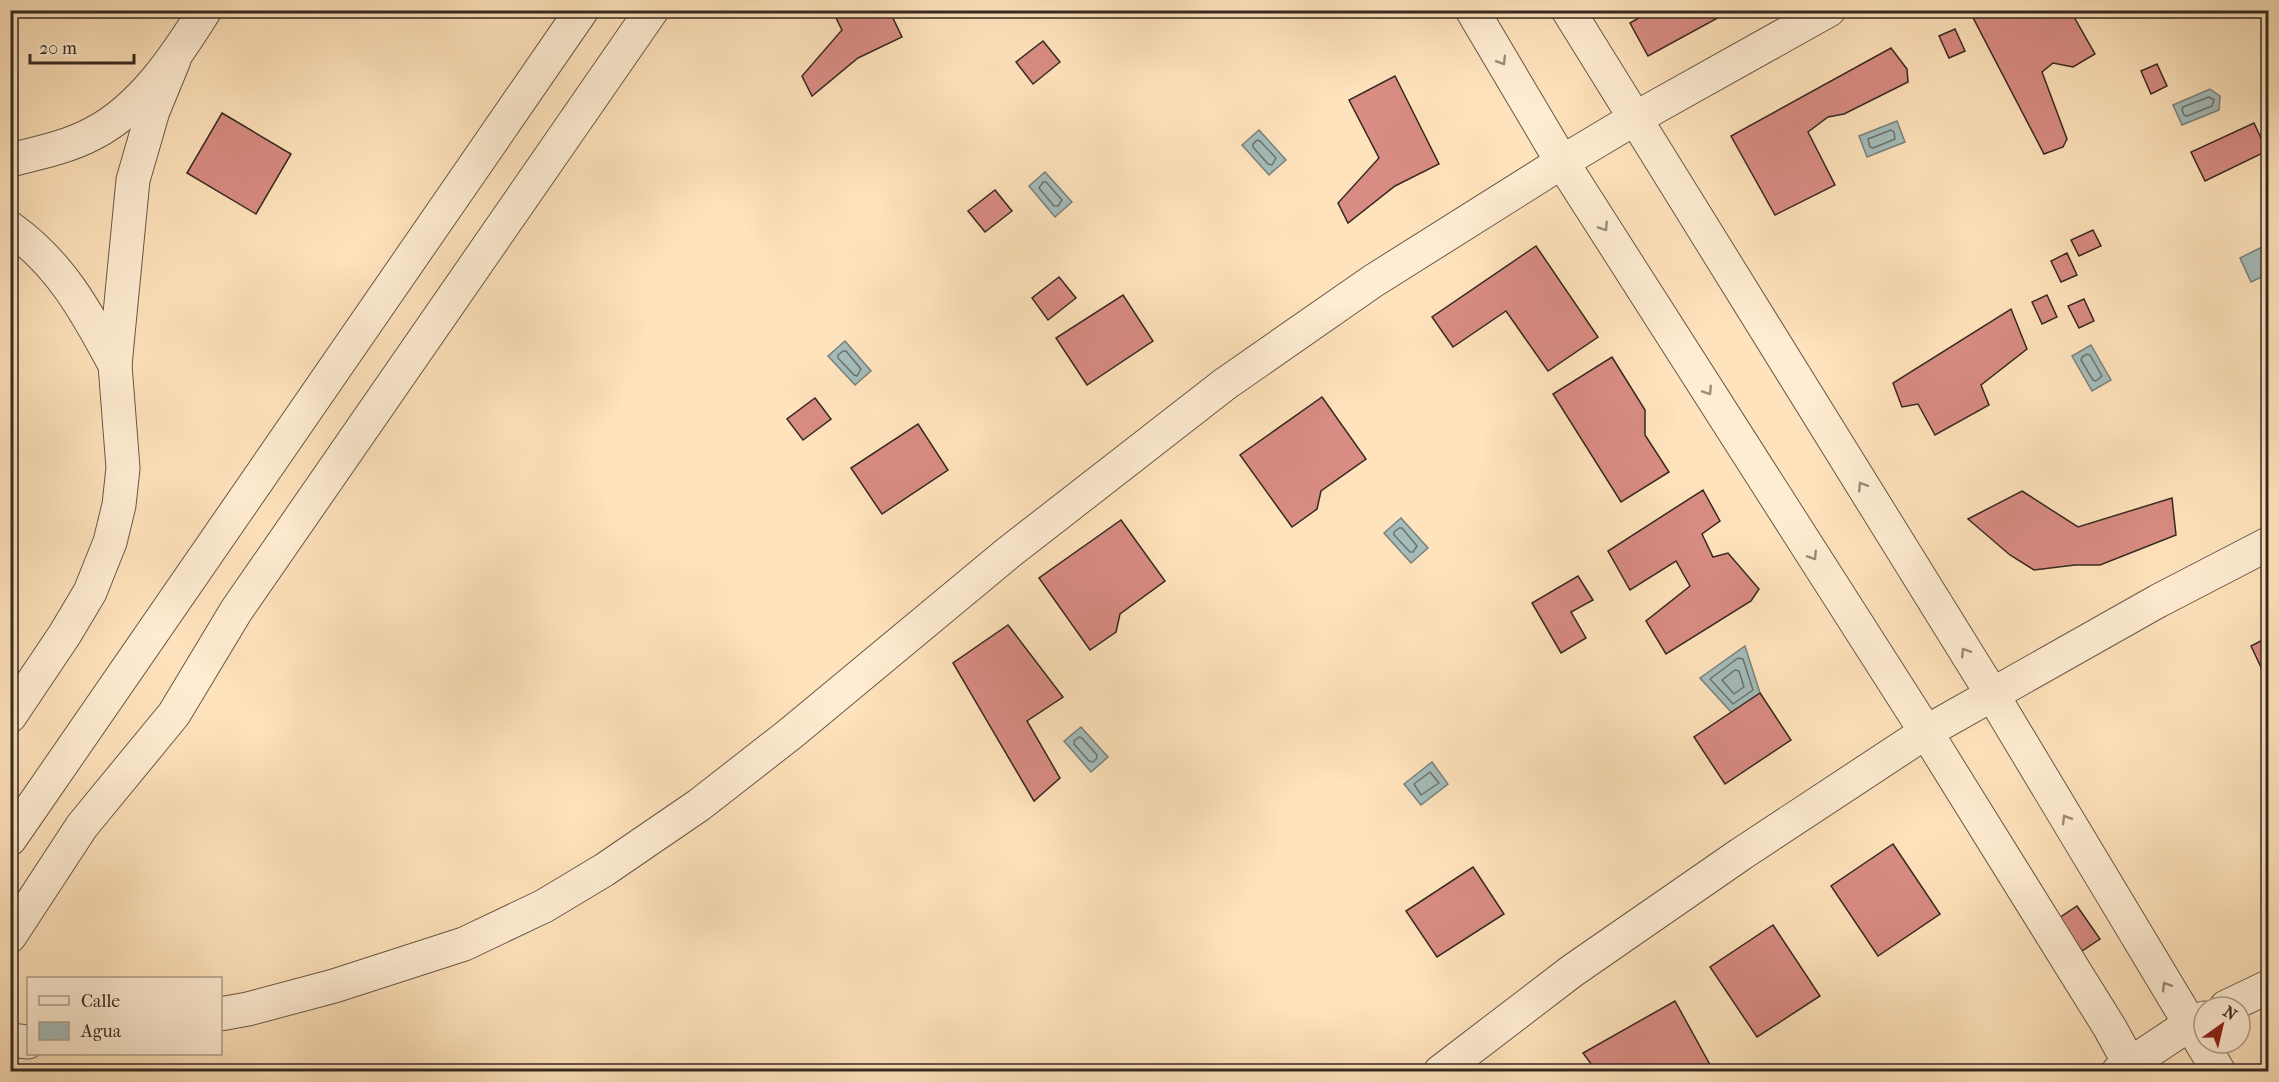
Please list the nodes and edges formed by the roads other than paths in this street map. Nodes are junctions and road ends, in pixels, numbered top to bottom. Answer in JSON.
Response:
{"nodes":[{"id":1,"x":205,"y":10,"type":"edge"},
{"id":2,"x":582,"y":10,"type":"edge"},
{"id":3,"x":652,"y":10,"type":"edge"},
{"id":4,"x":1472,"y":10,"type":"edge"},
{"id":5,"x":1568,"y":10,"type":"edge"},
{"id":6,"x":1829,"y":10,"type":"edge"},
{"id":7,"x":174,"y":60,"type":"junction"},
{"id":8,"x":1634,"y":118,"type":"junction"},
{"id":9,"x":10,"y":160,"type":"edge"},
{"id":10,"x":1562,"y":162,"type":"junction"},
{"id":11,"x":10,"y":228,"type":"edge"},
{"id":12,"x":116,"y":365,"type":"junction"},
{"id":13,"x":2268,"y":544,"type":"edge"},
{"id":14,"x":1992,"y":694,"type":"junction"},
{"id":15,"x":10,"y":716,"type":"edge"},
{"id":16,"x":1926,"y":732,"type":"junction"},
{"id":17,"x":10,"y":839,"type":"edge"},
{"id":18,"x":10,"y":936,"type":"edge"},
{"id":19,"x":2268,"y":987,"type":"edge"},
{"id":20,"x":2251,"y":995,"type":"edge"},
{"id":21,"x":2192,"y":1013,"type":"edge"},
{"id":22,"x":222,"y":1014,"type":"edge"},
{"id":23,"x":2192,"y":1024,"type":"edge"},
{"id":24,"x":10,"y":1040,"type":"edge"},
{"id":25,"x":27,"y":1042,"type":"edge"},
{"id":26,"x":2212,"y":1055,"type":"edge"},
{"id":27,"x":2127,"y":1069,"type":"edge"},
{"id":28,"x":1440,"y":1071,"type":"edge"},
{"id":29,"x":2219,"y":1071,"type":"edge"}],
"edges":[{"from":1,"to":7,"type":"street"},
{"from":2,"to":17,"type":"street"},
{"from":3,"to":18,"type":"street"},
{"from":4,"to":10,"type":"street","one_way":true},
{"from":5,"to":8,"type":"street"},
{"from":6,"to":8,"type":"street"},
{"from":7,"to":9,"type":"street"},
{"from":7,"to":12,"type":"street"},
{"from":8,"to":10,"type":"street"},
{"from":14,"to":8,"type":"street","one_way":true},
{"from":10,"to":16,"type":"street","one_way":true},
{"from":10,"to":22,"type":"street"},
{"from":11,"to":12,"type":"street"},
{"from":12,"to":15,"type":"street"},
{"from":13,"to":14,"type":"street"},
{"from":14,"to":16,"type":"street"},
{"from":21,"to":14,"type":"street","one_way":true},
{"from":16,"to":27,"type":"street"},
{"from":16,"to":28,"type":"street"},
{"from":19,"to":20,"type":"street"},
{"from":23,"to":27,"type":"street"},
{"from":24,"to":25,"type":"street"},
{"from":26,"to":29,"type":"street"}]}
